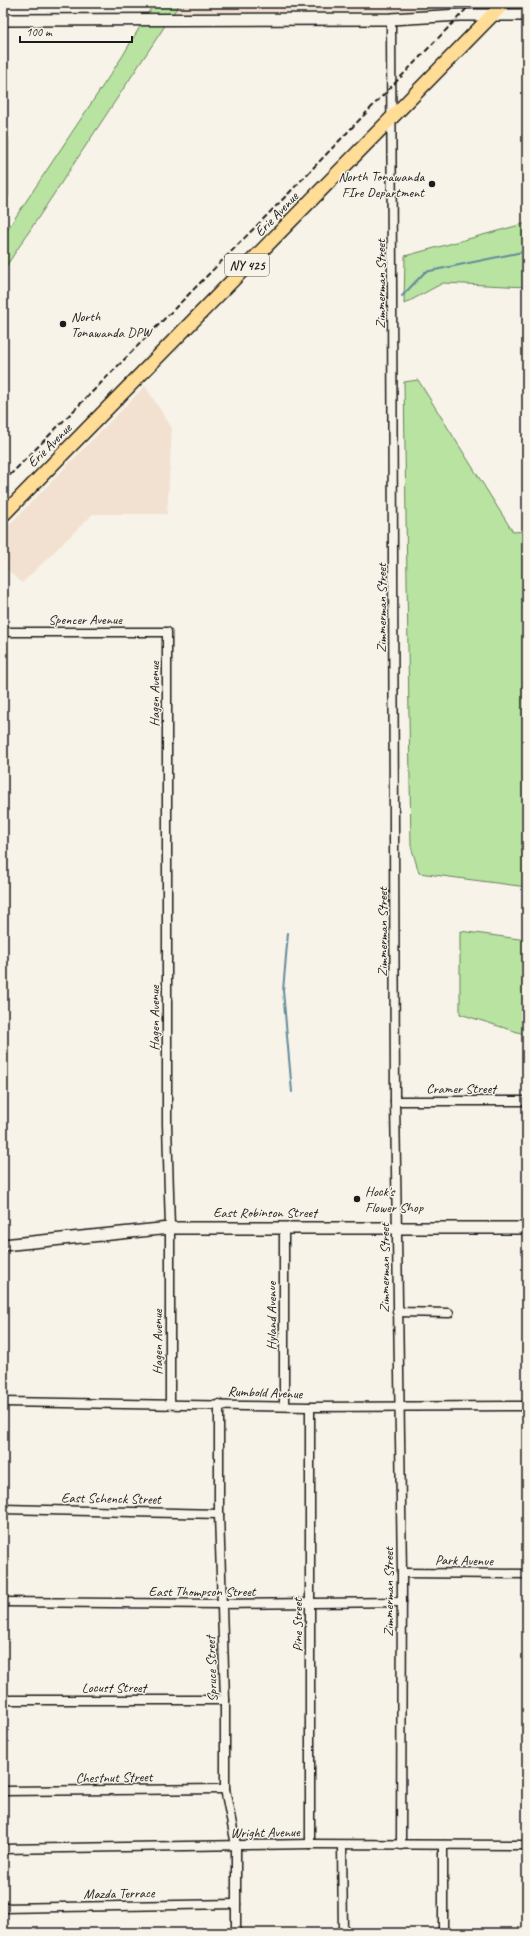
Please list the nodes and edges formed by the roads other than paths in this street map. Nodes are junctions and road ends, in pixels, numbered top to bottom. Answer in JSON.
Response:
{"nodes":[{"id":1,"x":504,"y":3,"type":"edge"},
{"id":2,"x":492,"y":15,"type":"junction"},
{"id":3,"x":527,"y":15,"type":"edge"},
{"id":4,"x":391,"y":18,"type":"junction"},
{"id":5,"x":3,"y":20,"type":"edge"},
{"id":6,"x":393,"y":117,"type":"junction"},
{"id":7,"x":3,"y":139,"type":"edge"},
{"id":8,"x":4,"y":195,"type":"edge"},
{"id":9,"x":3,"y":515,"type":"edge"},
{"id":10,"x":3,"y":632,"type":"edge"},
{"id":11,"x":167,"y":632,"type":"joint"},
{"id":12,"x":395,"y":1101,"type":"junction"},
{"id":13,"x":527,"y":1101,"type":"edge"},
{"id":14,"x":284,"y":1227,"type":"junction"},
{"id":15,"x":170,"y":1228,"type":"junction"},
{"id":16,"x":397,"y":1228,"type":"junction"},
{"id":17,"x":527,"y":1228,"type":"edge"},
{"id":18,"x":3,"y":1245,"type":"edge"},
{"id":19,"x":397,"y":1312,"type":"junction"},
{"id":20,"x":449,"y":1313,"type":"dead end"},
{"id":21,"x":3,"y":1402,"type":"edge"},
{"id":22,"x":170,"y":1403,"type":"junction"},
{"id":23,"x":219,"y":1404,"type":"junction"},
{"id":24,"x":284,"y":1406,"type":"junction"},
{"id":25,"x":310,"y":1406,"type":"junction"},
{"id":26,"x":399,"y":1406,"type":"junction"},
{"id":27,"x":527,"y":1406,"type":"edge"},
{"id":28,"x":3,"y":1509,"type":"edge"},
{"id":29,"x":219,"y":1514,"type":"junction"},
{"id":30,"x":402,"y":1573,"type":"junction"},
{"id":31,"x":527,"y":1574,"type":"edge"},
{"id":32,"x":3,"y":1602,"type":"edge"},
{"id":33,"x":402,"y":1602,"type":"junction"},
{"id":34,"x":222,"y":1604,"type":"junction"},
{"id":35,"x":310,"y":1604,"type":"junction"},
{"id":36,"x":3,"y":1700,"type":"edge"},
{"id":37,"x":225,"y":1700,"type":"junction"},
{"id":38,"x":225,"y":1788,"type":"junction"},
{"id":39,"x":3,"y":1791,"type":"edge"},
{"id":40,"x":310,"y":1844,"type":"junction"},
{"id":41,"x":236,"y":1845,"type":"junction"},
{"id":42,"x":342,"y":1845,"type":"junction"},
{"id":43,"x":401,"y":1845,"type":"junction"},
{"id":44,"x":443,"y":1845,"type":"junction"},
{"id":45,"x":527,"y":1845,"type":"edge"},
{"id":46,"x":3,"y":1849,"type":"edge"},
{"id":47,"x":236,"y":1904,"type":"junction"},
{"id":48,"x":3,"y":1908,"type":"edge"},
{"id":49,"x":236,"y":1933,"type":"edge"},
{"id":50,"x":343,"y":1933,"type":"edge"},
{"id":51,"x":443,"y":1933,"type":"edge"}],
"edges":[{"from":1,"to":2,"type":"main road","name":"Erie Avenue","number":"NY 425"},
{"from":2,"to":3,"type":"street"},
{"from":2,"to":4,"type":"street"},
{"from":2,"to":6,"type":"main road","name":"Erie Avenue","number":"NY 425"},
{"from":4,"to":5,"type":"street"},
{"from":4,"to":6,"type":"street","name":"Zimmerman Street"},
{"from":6,"to":9,"type":"main road","name":"Erie Avenue","number":"NY 425"},
{"from":6,"to":12,"type":"street","name":"Zimmerman Street"},
{"from":7,"to":8,"type":"street"},
{"from":10,"to":11,"type":"street","name":"Spencer Avenue"},
{"from":11,"to":15,"type":"street","name":"Hagen Avenue"},
{"from":12,"to":13,"type":"street","name":"Cramer Street"},
{"from":12,"to":16,"type":"street","name":"Zimmerman Street"},
{"from":14,"to":15,"type":"street","name":"East Robinson Street"},
{"from":14,"to":16,"type":"street","name":"East Robinson Street"},
{"from":14,"to":24,"type":"street","name":"Hyland Avenue"},
{"from":15,"to":18,"type":"street","name":"East Robinson Street"},
{"from":15,"to":22,"type":"street","name":"Hagen Avenue"},
{"from":16,"to":17,"type":"street","name":"East Robinson Street"},
{"from":16,"to":19,"type":"street","name":"Zimmerman Street"},
{"from":19,"to":20,"type":"street"},
{"from":19,"to":26,"type":"street","name":"Zimmerman Street"},
{"from":21,"to":22,"type":"street","name":"Rumbold Avenue"},
{"from":22,"to":23,"type":"street","name":"Rumbold Avenue"},
{"from":23,"to":24,"type":"street","name":"Rumbold Avenue"},
{"from":23,"to":29,"type":"street","name":"Spruce Street"},
{"from":24,"to":25,"type":"street","name":"Rumbold Avenue"},
{"from":25,"to":26,"type":"street","name":"Rumbold Avenue"},
{"from":25,"to":35,"type":"street","name":"Pine Street"},
{"from":26,"to":27,"type":"street","name":"Rumbold Avenue"},
{"from":26,"to":30,"type":"street","name":"Zimmerman Street"},
{"from":28,"to":29,"type":"street","name":"East Schenck Street"},
{"from":29,"to":34,"type":"street","name":"Spruce Street"},
{"from":30,"to":31,"type":"street","name":"Park Avenue"},
{"from":30,"to":33,"type":"street","name":"Zimmerman Street"},
{"from":32,"to":34,"type":"street","name":"East Thompson Street"},
{"from":33,"to":35,"type":"street","name":"East Thompson Street"},
{"from":33,"to":43,"type":"street","name":"Zimmerman Street"},
{"from":34,"to":35,"type":"street","name":"East Thompson Street"},
{"from":34,"to":37,"type":"street","name":"Spruce Street"},
{"from":35,"to":40,"type":"street","name":"Pine Street"},
{"from":36,"to":37,"type":"street","name":"Locust Street"},
{"from":37,"to":38,"type":"street","name":"Spruce Street"},
{"from":38,"to":39,"type":"street","name":"Chestnut Street"},
{"from":38,"to":41,"type":"street","name":"Spruce Street"},
{"from":40,"to":41,"type":"street","name":"Wright Avenue"},
{"from":40,"to":42,"type":"street","name":"Wright Avenue"},
{"from":41,"to":46,"type":"street","name":"Wright Avenue"},
{"from":41,"to":47,"type":"street","name":"Spruce Street"},
{"from":42,"to":43,"type":"street","name":"Wright Avenue"},
{"from":42,"to":50,"type":"street"},
{"from":43,"to":44,"type":"street","name":"Wright Avenue"},
{"from":44,"to":45,"type":"street","name":"Wright Avenue"},
{"from":44,"to":51,"type":"street"},
{"from":47,"to":48,"type":"street","name":"Mazda Terrace"},
{"from":47,"to":49,"type":"street","name":"Spruce Street"}]}
